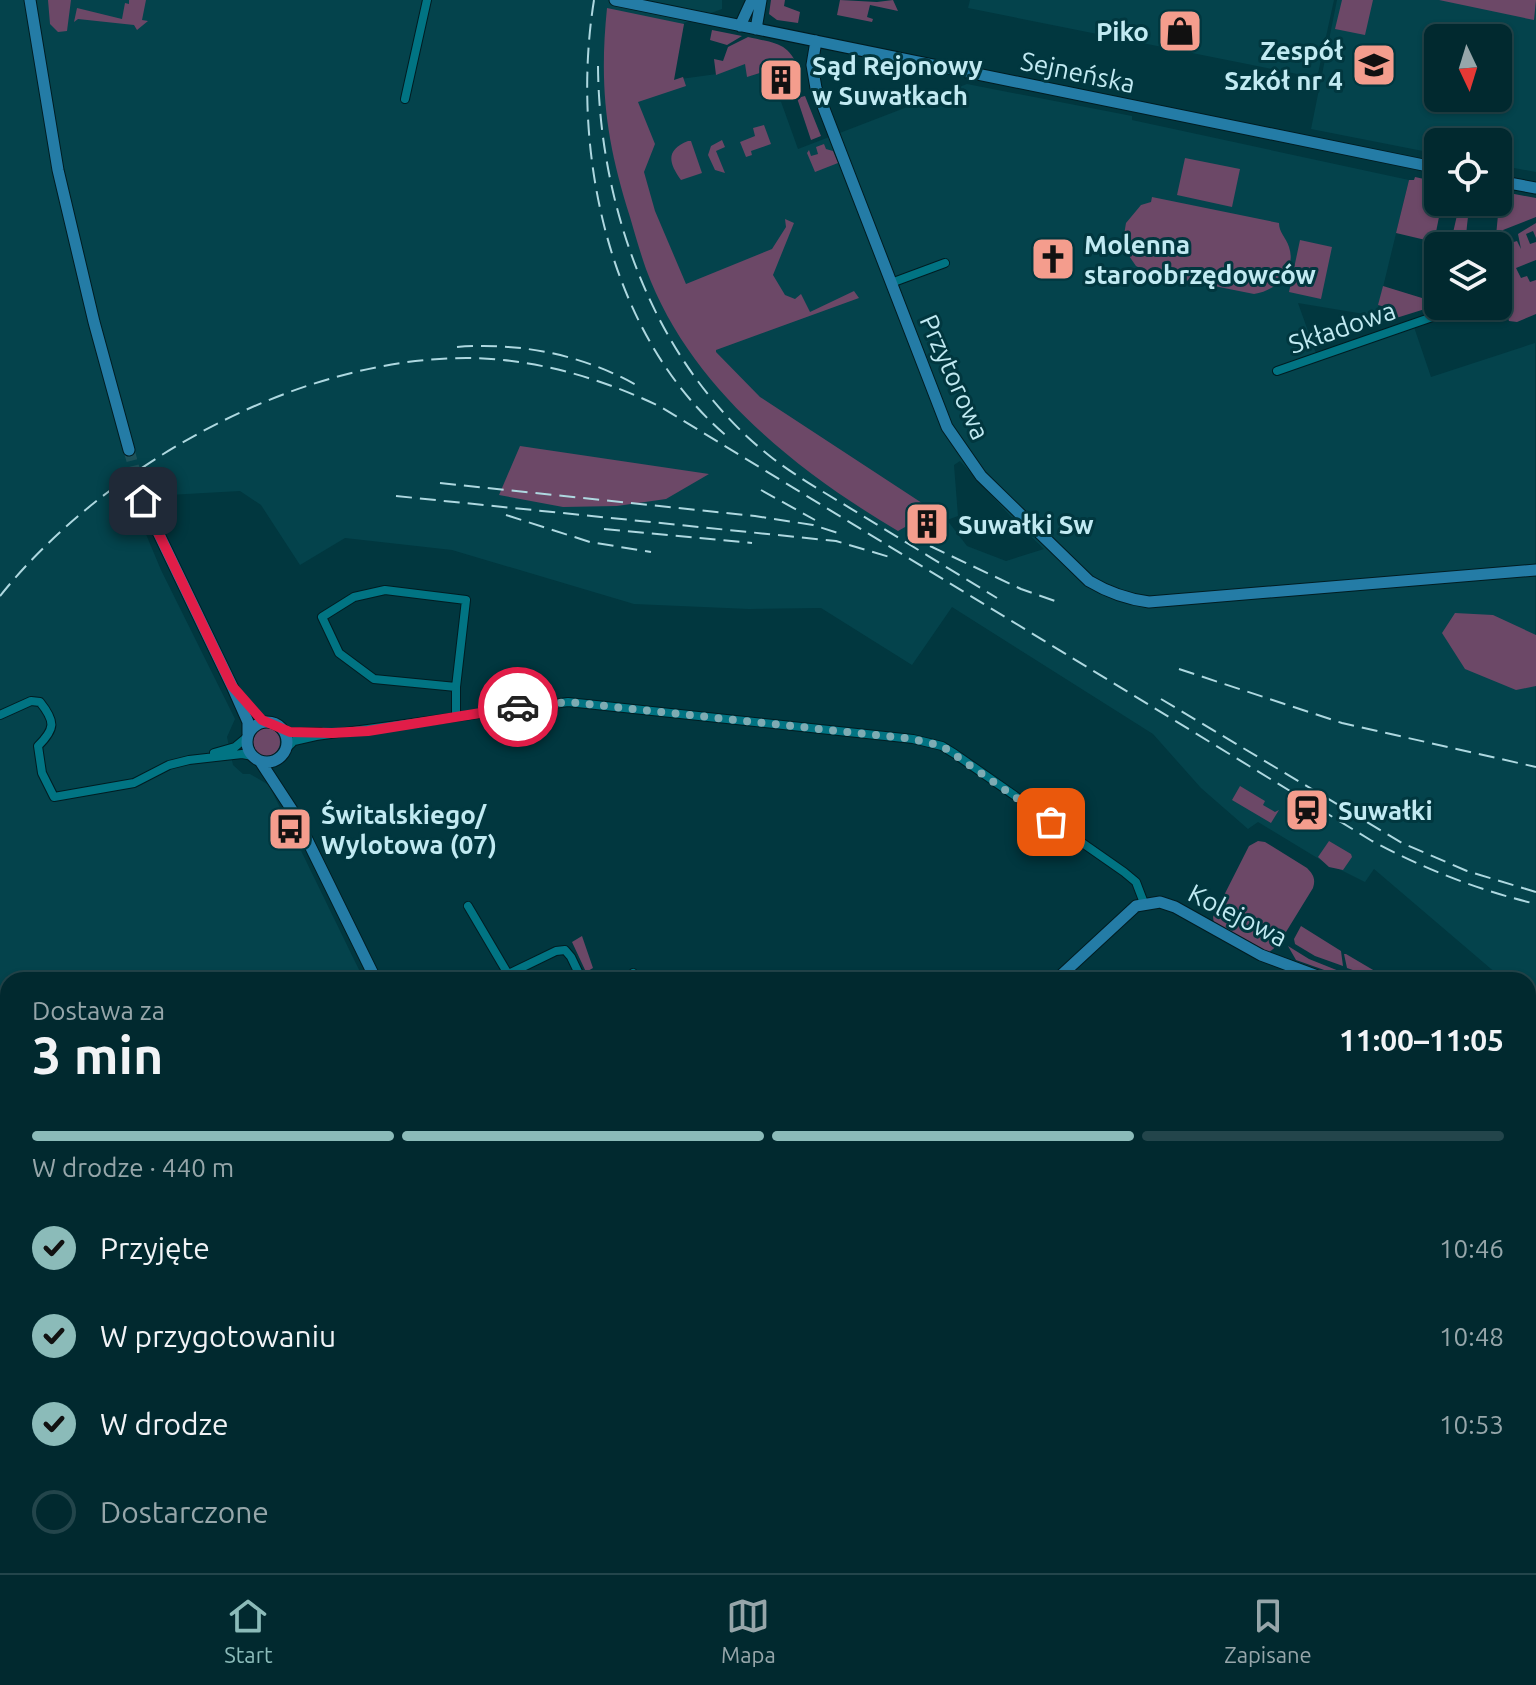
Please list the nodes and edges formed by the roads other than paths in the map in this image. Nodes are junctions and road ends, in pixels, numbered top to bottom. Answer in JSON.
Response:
{"nodes":[{"id":1,"x":30,"y":0,"type":"edge"},
{"id":2,"x":427,"y":0,"type":"edge"},
{"id":3,"x":615,"y":0,"type":"edge"},
{"id":4,"x":752,"y":0,"type":"edge"},
{"id":5,"x":761,"y":0,"type":"edge"},
{"id":6,"x":740,"y":26,"type":"junction"},
{"id":7,"x":756,"y":29,"type":"junction"},
{"id":8,"x":816,"y":41,"type":"junction"},
{"id":9,"x":405,"y":99,"type":"dead end"},
{"id":10,"x":1424,"y":165,"type":"edge"},
{"id":11,"x":1512,"y":184,"type":"edge"},
{"id":12,"x":1536,"y":188,"type":"edge"},
{"id":13,"x":945,"y":263,"type":"dead end"},
{"id":14,"x":891,"y":283,"type":"junction"},
{"id":15,"x":1424,"y":320,"type":"edge"},
{"id":16,"x":1277,"y":371,"type":"dead end"},
{"id":17,"x":129,"y":450,"type":"tunnel mouth"},
{"id":18,"x":143,"y":501,"type":"tunnel mouth"},
{"id":19,"x":1536,"y":570,"type":"edge"},
{"id":20,"x":232,"y":686,"type":"junction"},
{"id":21,"x":456,"y":687,"type":"junction"},
{"id":22,"x":0,"y":715,"type":"edge"},
{"id":23,"x":456,"y":717,"type":"junction"},
{"id":24,"x":267,"y":722,"type":"junction"},
{"id":25,"x":282,"y":729,"type":"junction"},
{"id":26,"x":332,"y":733,"type":"junction"},
{"id":27,"x":248,"y":736,"type":"junction"},
{"id":28,"x":283,"y":753,"type":"junction"},
{"id":29,"x":199,"y":759,"type":"junction"},
{"id":30,"x":256,"y":759,"type":"junction"},
{"id":31,"x":294,"y":813,"type":"junction"},
{"id":32,"x":1144,"y":903,"type":"junction"},
{"id":33,"x":468,"y":906,"type":"dead end"},
{"id":34,"x":372,"y":972,"type":"edge"},
{"id":35,"x":507,"y":972,"type":"edge"},
{"id":36,"x":512,"y":972,"type":"edge"},
{"id":37,"x":578,"y":972,"type":"edge"},
{"id":38,"x":1065,"y":972,"type":"edge"},
{"id":39,"x":1307,"y":972,"type":"edge"}],
"edges":[{"from":1,"to":17,"type":"street"},
{"from":2,"to":9,"type":"street"},
{"from":3,"to":6,"type":"street","name":"Sejneńska"},
{"from":4,"to":6,"type":"street"},
{"from":5,"to":7,"type":"street"},
{"from":6,"to":7,"type":"street","name":"Sejneńska"},
{"from":7,"to":8,"type":"street","name":"Sejneńska"},
{"from":8,"to":10,"type":"street","name":"Sejneńska"},
{"from":8,"to":14,"type":"street","name":"Przytorowa"},
{"from":11,"to":12,"type":"street"},
{"from":13,"to":14,"type":"street"},
{"from":14,"to":19,"type":"street","name":"Przytorowa"},
{"from":15,"to":16,"type":"street","name":"Składowa"},
{"from":18,"to":20,"type":"street"},
{"from":20,"to":24,"type":"street"},
{"from":20,"to":27,"type":"street"},
{"from":21,"to":21,"type":"street"},
{"from":21,"to":23,"type":"street"},
{"from":22,"to":29,"type":"street"},
{"from":23,"to":26,"type":"street"},
{"from":23,"to":32,"type":"street"},
{"from":24,"to":25,"type":"street"},
{"from":24,"to":27,"type":"street"},
{"from":25,"to":26,"type":"street"},
{"from":25,"to":28,"type":"street"},
{"from":26,"to":28,"type":"street"},
{"from":27,"to":29,"type":"street"},
{"from":27,"to":30,"type":"street"},
{"from":28,"to":30,"type":"street"},
{"from":28,"to":31,"type":"street"},
{"from":29,"to":30,"type":"street"},
{"from":30,"to":31,"type":"street"},
{"from":31,"to":34,"type":"street"},
{"from":32,"to":38,"type":"street"},
{"from":32,"to":39,"type":"street","name":"Kolejowa"},
{"from":33,"to":35,"type":"street"},
{"from":36,"to":37,"type":"street"}]}
